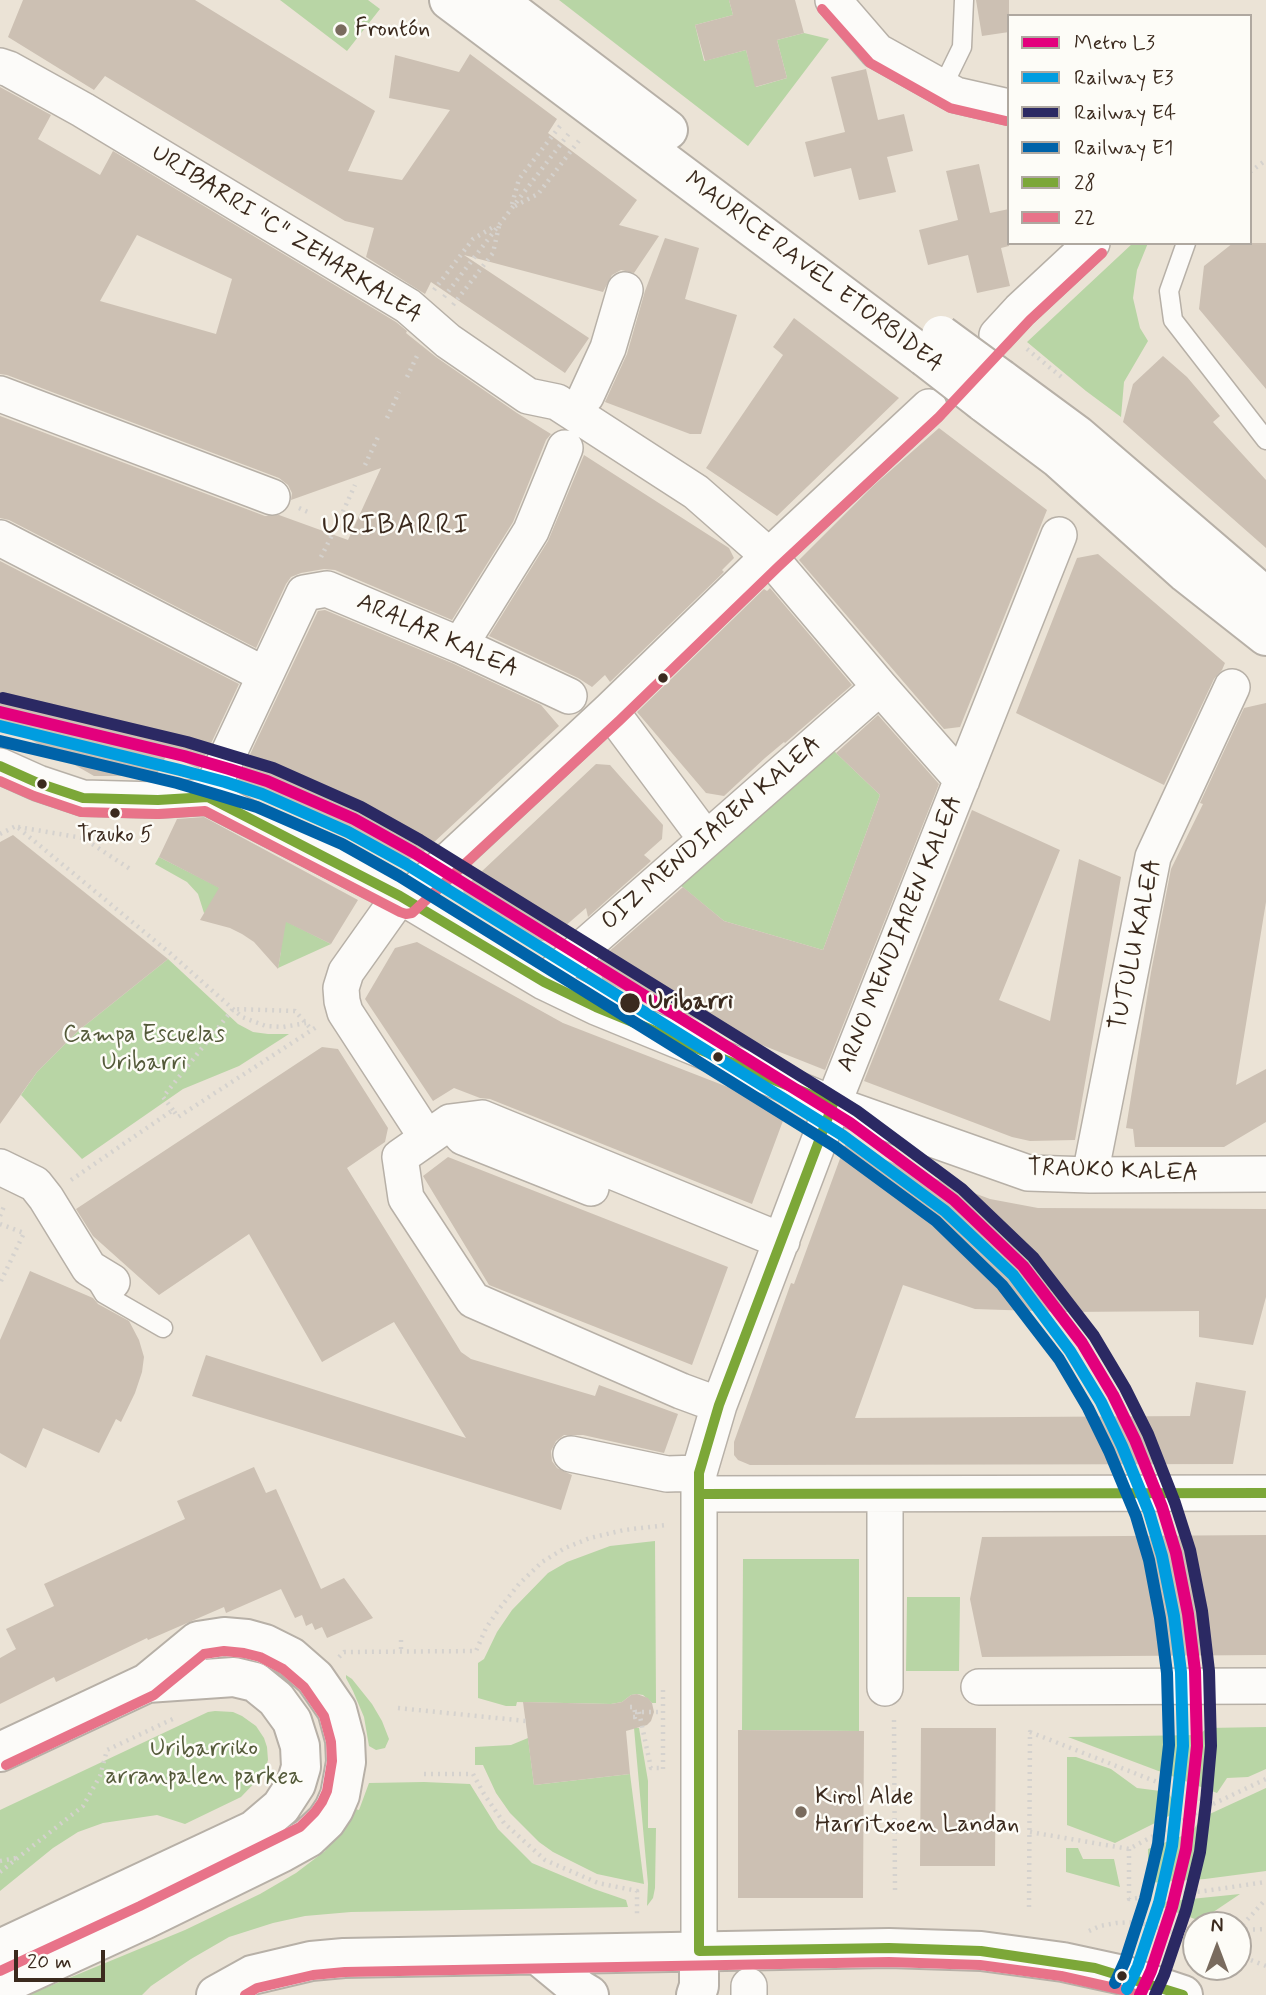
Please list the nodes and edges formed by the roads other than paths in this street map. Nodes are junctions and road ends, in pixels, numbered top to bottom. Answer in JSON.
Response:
{"nodes":[{"id":1,"x":449,"y":0,"type":"edge"},
{"id":2,"x":497,"y":0,"type":"edge"},
{"id":3,"x":832,"y":0,"type":"edge"},
{"id":4,"x":964,"y":0,"type":"edge"},
{"id":5,"x":0,"y":66,"type":"edge"},
{"id":6,"x":942,"y":88,"type":"junction"},
{"id":7,"x":1007,"y":107,"type":"edge"},
{"id":8,"x":1089,"y":245,"type":"edge"},
{"id":9,"x":1185,"y":245,"type":"edge"},
{"id":10,"x":625,"y":290,"type":"dead end"},
{"id":11,"x":996,"y":335,"type":"dead end"},
{"id":12,"x":933,"y":346,"type":"junction"},
{"id":13,"x":992,"y":390,"type":"junction"},
{"id":14,"x":0,"y":394,"type":"edge"},
{"id":15,"x":586,"y":396,"type":"dead end"},
{"id":16,"x":929,"y":407,"type":"dead end"},
{"id":17,"x":1266,"y":440,"type":"edge"},
{"id":18,"x":565,"y":448,"type":"dead end"},
{"id":19,"x":272,"y":497,"type":"dead end"},
{"id":20,"x":1059,"y":535,"type":"dead end"},
{"id":21,"x":0,"y":538,"type":"edge"},
{"id":22,"x":769,"y":556,"type":"junction"},
{"id":23,"x":1266,"y":597,"type":"edge"},
{"id":24,"x":1266,"y":636,"type":"edge"},
{"id":25,"x":460,"y":645,"type":"junction"},
{"id":26,"x":265,"y":675,"type":"junction"},
{"id":27,"x":880,"y":687,"type":"junction"},
{"id":28,"x":1232,"y":687,"type":"dead end"},
{"id":29,"x":569,"y":696,"type":"dead end"},
{"id":30,"x":610,"y":709,"type":"junction"},
{"id":31,"x":0,"y":766,"type":"edge"},
{"id":32,"x":962,"y":780,"type":"junction"},
{"id":33,"x":208,"y":797,"type":"junction"},
{"id":34,"x":706,"y":839,"type":"junction"},
{"id":35,"x":403,"y":898,"type":"junction"},
{"id":36,"x":544,"y":982,"type":"junction"},
{"id":37,"x":832,"y":1104,"type":"junction"},
{"id":38,"x":438,"y":1130,"type":"junction"},
{"id":39,"x":0,"y":1167,"type":"edge"},
{"id":40,"x":1266,"y":1174,"type":"edge"},
{"id":41,"x":1090,"y":1175,"type":"junction"},
{"id":42,"x":778,"y":1250,"type":"junction"},
{"id":43,"x":101,"y":1275,"type":"joint"},
{"id":44,"x":163,"y":1328,"type":"dead end"},
{"id":45,"x":719,"y":1405,"type":"junction"},
{"id":46,"x":571,"y":1454,"type":"dead end"},
{"id":47,"x":699,"y":1484,"type":"junction"},
{"id":48,"x":1266,"y":1493,"type":"edge"},
{"id":49,"x":886,"y":1495,"type":"junction"},
{"id":50,"x":147,"y":1683,"type":"junction"},
{"id":51,"x":1266,"y":1686,"type":"edge"},
{"id":52,"x":979,"y":1687,"type":"dead end"},
{"id":53,"x":889,"y":1704,"type":"road end"},
{"id":54,"x":0,"y":1752,"type":"edge"},
{"id":55,"x":0,"y":1949,"type":"edge"},
{"id":56,"x":699,"y":1951,"type":"junction"},
{"id":57,"x":538,"y":1955,"type":"junction"},
{"id":58,"x":0,"y":1986,"type":"edge"},
{"id":59,"x":216,"y":1995,"type":"edge"},
{"id":60,"x":589,"y":1995,"type":"edge"},
{"id":61,"x":696,"y":1995,"type":"edge"},
{"id":62,"x":1183,"y":1995,"type":"edge"}],
"edges":[{"from":1,"to":12,"type":"street","name":"MAURICE RAVEL ETORBIDEA"},
{"from":2,"to":12,"type":"street","name":"MAURICE RAVEL ETORBIDEA"},
{"from":3,"to":6,"type":"street"},
{"from":4,"to":6,"type":"lane"},
{"from":5,"to":22,"type":"street","name":"URIBARRI \"C\" ZEHARKALEA"},
{"from":6,"to":7,"type":"street"},
{"from":8,"to":11,"type":"street"},
{"from":9,"to":17,"type":"lane"},
{"from":10,"to":15,"type":"street"},
{"from":12,"to":13,"type":"street","name":"MAURICE RAVEL ETORBIDEA","bridge":true},
{"from":13,"to":23,"type":"street","name":"MAURICE RAVEL ETORBIDEA"},
{"from":13,"to":24,"type":"street","name":"MAURICE RAVEL ETORBIDEA"},
{"from":14,"to":19,"type":"street"},
{"from":16,"to":22,"type":"street"},
{"from":18,"to":25,"type":"street"},
{"from":20,"to":32,"type":"street","name":"ARNO MENDIAREN KALEA"},
{"from":21,"to":26,"type":"street"},
{"from":22,"to":27,"type":"street","name":"URIBARRI \"C\" ZEHARKALEA"},
{"from":22,"to":30,"type":"street"},
{"from":25,"to":26,"type":"street","name":"ARALAR KALEA"},
{"from":25,"to":29,"type":"street","name":"ARALAR KALEA"},
{"from":26,"to":33,"type":"street"},
{"from":27,"to":32,"type":"street","name":"URIBARRI \"C\" ZEHARKALEA"},
{"from":27,"to":34,"type":"street","name":"OIZ MENDIAREN KALEA"},
{"from":28,"to":41,"type":"street","name":"TUTULU KALEA"},
{"from":30,"to":34,"type":"street"},
{"from":30,"to":35,"type":"street"},
{"from":31,"to":33,"type":"street"},
{"from":32,"to":37,"type":"street","name":"ARNO MENDIAREN KALEA"},
{"from":33,"to":35,"type":"street","name":"TRAUKO KALEA"},
{"from":34,"to":36,"type":"street","name":"OIZ MENDIAREN KALEA"},
{"from":35,"to":36,"type":"street","name":"TRAUKO KALEA"},
{"from":35,"to":38,"type":"street"},
{"from":36,"to":37,"type":"street","name":"TRAUKO KALEA"},
{"from":37,"to":41,"type":"street","name":"TRAUKO KALEA"},
{"from":37,"to":42,"type":"street","name":"ARNO MENDIAREN KALEA"},
{"from":38,"to":42,"type":"street"},
{"from":38,"to":45,"type":"street"},
{"from":39,"to":43,"type":"street"},
{"from":40,"to":41,"type":"street","name":"TRAUKO KALEA"},
{"from":42,"to":45,"type":"street","name":"ARNO MENDIAREN KALEA"},
{"from":43,"to":44,"type":"lane"},
{"from":45,"to":47,"type":"street","name":"ARNO MENDIAREN KALEA"},
{"from":46,"to":47,"type":"street"},
{"from":47,"to":49,"type":"street"},
{"from":47,"to":56,"type":"street","name":"ARNO MENDIAREN KALEA"},
{"from":48,"to":49,"type":"street"},
{"from":49,"to":53,"type":"street"},
{"from":50,"to":54,"type":"street"},
{"from":50,"to":55,"type":"street"},
{"from":50,"to":58,"type":"street"},
{"from":51,"to":52,"type":"street"},
{"from":56,"to":57,"type":"street"},
{"from":56,"to":61,"type":"street"},
{"from":56,"to":62,"type":"street"},
{"from":57,"to":59,"type":"street"},
{"from":57,"to":60,"type":"street"}]}
